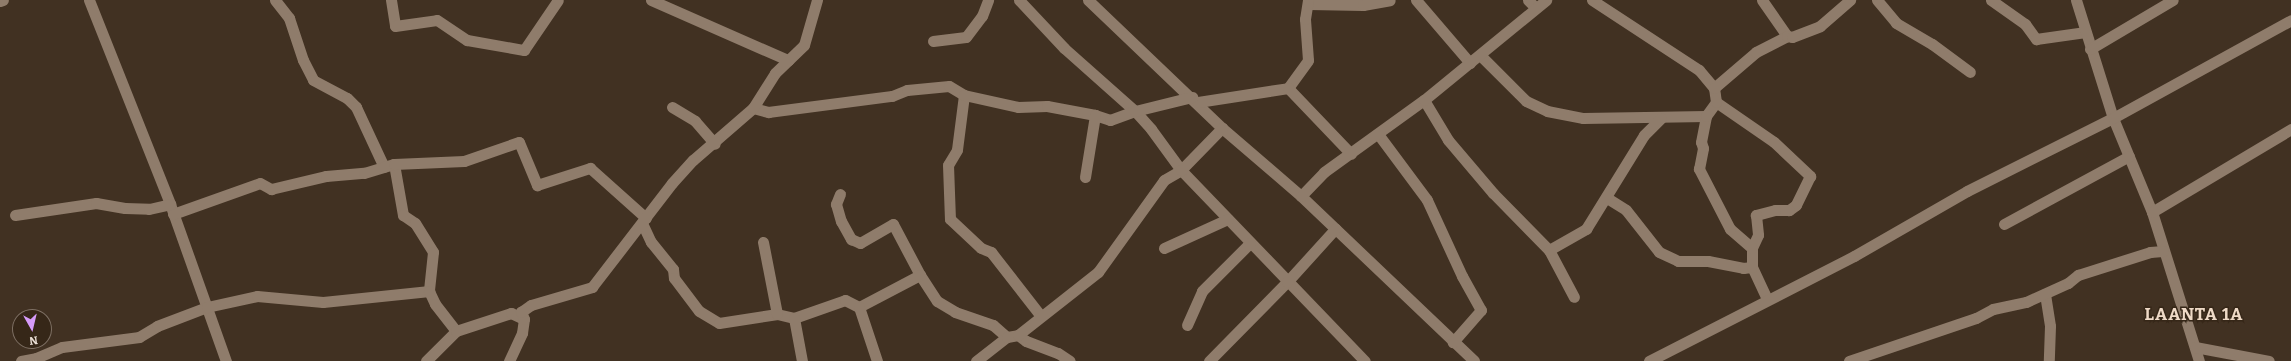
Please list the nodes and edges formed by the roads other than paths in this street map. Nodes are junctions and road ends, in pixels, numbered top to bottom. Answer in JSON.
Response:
{"nodes":[{"id":1,"x":3,"y":0,"type":"edge"},
{"id":2,"x":89,"y":0,"type":"edge"},
{"id":3,"x":275,"y":0,"type":"edge"},
{"id":4,"x":391,"y":0,"type":"edge"},
{"id":5,"x":558,"y":0,"type":"edge"},
{"id":6,"x":651,"y":0,"type":"edge"},
{"id":7,"x":817,"y":0,"type":"edge"},
{"id":8,"x":988,"y":0,"type":"edge"},
{"id":9,"x":1020,"y":0,"type":"edge"},
{"id":10,"x":1088,"y":0,"type":"edge"},
{"id":11,"x":1390,"y":0,"type":"edge"},
{"id":12,"x":1416,"y":0,"type":"edge"},
{"id":13,"x":1528,"y":0,"type":"edge"},
{"id":14,"x":1546,"y":0,"type":"edge"},
{"id":15,"x":1592,"y":0,"type":"edge"},
{"id":16,"x":1762,"y":0,"type":"edge"},
{"id":17,"x":1850,"y":0,"type":"edge"},
{"id":18,"x":1877,"y":0,"type":"edge"},
{"id":19,"x":1990,"y":0,"type":"edge"},
{"id":20,"x":2076,"y":0,"type":"edge"},
{"id":21,"x":2173,"y":0,"type":"edge"},
{"id":22,"x":0,"y":1,"type":"edge"},
{"id":23,"x":1308,"y":2,"type":"edge"},
{"id":24,"x":1536,"y":8,"type":"junction"},
{"id":25,"x":2291,"y":20,"type":"edge"},
{"id":26,"x":2086,"y":32,"type":"junction"},
{"id":27,"x":1787,"y":36,"type":"junction"},
{"id":28,"x":933,"y":41,"type":"dead end"},
{"id":29,"x":2090,"y":49,"type":"junction"},
{"id":30,"x":1480,"y":55,"type":"junction"},
{"id":31,"x":788,"y":60,"type":"junction"},
{"id":32,"x":1470,"y":63,"type":"junction"},
{"id":33,"x":1970,"y":72,"type":"dead end"},
{"id":34,"x":1288,"y":88,"type":"junction"},
{"id":35,"x":1714,"y":88,"type":"junction"},
{"id":36,"x":964,"y":95,"type":"junction"},
{"id":37,"x":1195,"y":99,"type":"junction"},
{"id":38,"x":1424,"y":100,"type":"junction"},
{"id":39,"x":1716,"y":102,"type":"junction"},
{"id":40,"x":672,"y":107,"type":"dead end"},
{"id":41,"x":753,"y":108,"type":"junction"},
{"id":42,"x":1135,"y":111,"type":"junction"},
{"id":43,"x":1095,"y":115,"type":"junction"},
{"id":44,"x":1706,"y":116,"type":"junction"},
{"id":45,"x":1661,"y":118,"type":"junction"},
{"id":46,"x":2113,"y":118,"type":"junction"},
{"id":47,"x":1222,"y":128,"type":"junction"},
{"id":48,"x":2291,"y":129,"type":"edge"},
{"id":49,"x":1378,"y":134,"type":"junction"},
{"id":50,"x":714,"y":144,"type":"junction"},
{"id":51,"x":1351,"y":154,"type":"junction"},
{"id":52,"x":2129,"y":156,"type":"junction"},
{"id":53,"x":389,"y":165,"type":"junction"},
{"id":54,"x":1181,"y":170,"type":"junction"},
{"id":55,"x":1086,"y":177,"type":"dead end"},
{"id":56,"x":840,"y":194,"type":"dead end"},
{"id":57,"x":1301,"y":196,"type":"junction"},
{"id":58,"x":1607,"y":198,"type":"junction"},
{"id":59,"x":172,"y":209,"type":"junction"},
{"id":60,"x":2152,"y":212,"type":"junction"},
{"id":61,"x":15,"y":215,"type":"dead end"},
{"id":62,"x":1228,"y":219,"type":"junction"},
{"id":63,"x":644,"y":220,"type":"junction"},
{"id":64,"x":2004,"y":224,"type":"dead end"},
{"id":65,"x":1335,"y":229,"type":"junction"},
{"id":66,"x":763,"y":242,"type":"dead end"},
{"id":67,"x":1250,"y":244,"type":"junction"},
{"id":68,"x":1164,"y":248,"type":"dead end"},
{"id":69,"x":1752,"y":248,"type":"junction"},
{"id":70,"x":1549,"y":250,"type":"junction"},
{"id":71,"x":2163,"y":251,"type":"junction"},
{"id":72,"x":1752,"y":267,"type":"junction"},
{"id":73,"x":920,"y":275,"type":"junction"},
{"id":74,"x":1287,"y":282,"type":"junction"},
{"id":75,"x":429,"y":291,"type":"junction"},
{"id":76,"x":2045,"y":294,"type":"junction"},
{"id":77,"x":1574,"y":297,"type":"dead end"},
{"id":78,"x":1767,"y":299,"type":"junction"},
{"id":79,"x":207,"y":307,"type":"junction"},
{"id":80,"x":859,"y":307,"type":"junction"},
{"id":81,"x":777,"y":314,"type":"junction"},
{"id":82,"x":1040,"y":315,"type":"junction"},
{"id":83,"x":794,"y":318,"type":"junction"},
{"id":84,"x":524,"y":319,"type":"junction"},
{"id":85,"x":1187,"y":325,"type":"dead end"},
{"id":86,"x":456,"y":331,"type":"junction"},
{"id":87,"x":1012,"y":336,"type":"junction"},
{"id":88,"x":1453,"y":342,"type":"junction"},
{"id":89,"x":2195,"y":347,"type":"junction"},
{"id":90,"x":21,"y":361,"type":"edge"},
{"id":91,"x":226,"y":361,"type":"edge"},
{"id":92,"x":426,"y":361,"type":"edge"},
{"id":93,"x":509,"y":361,"type":"edge"},
{"id":94,"x":802,"y":361,"type":"edge"},
{"id":95,"x":877,"y":361,"type":"edge"},
{"id":96,"x":976,"y":361,"type":"edge"},
{"id":97,"x":1070,"y":361,"type":"edge"},
{"id":98,"x":1208,"y":361,"type":"edge"},
{"id":99,"x":1365,"y":361,"type":"edge"},
{"id":100,"x":1474,"y":361,"type":"edge"},
{"id":101,"x":1649,"y":361,"type":"edge"},
{"id":102,"x":1849,"y":361,"type":"edge"},
{"id":103,"x":2049,"y":361,"type":"edge"},
{"id":104,"x":2199,"y":361,"type":"edge"},
{"id":105,"x":2269,"y":361,"type":"edge"}],
"edges":[{"from":1,"to":22,"type":"street"},
{"from":2,"to":59,"type":"street"},
{"from":3,"to":53,"type":"street"},
{"from":4,"to":5,"type":"street"},
{"from":6,"to":31,"type":"street"},
{"from":7,"to":31,"type":"street"},
{"from":8,"to":28,"type":"street"},
{"from":9,"to":42,"type":"street"},
{"from":10,"to":37,"type":"street"},
{"from":11,"to":23,"type":"street"},
{"from":12,"to":32,"type":"street"},
{"from":13,"to":24,"type":"street"},
{"from":14,"to":24,"type":"street"},
{"from":15,"to":35,"type":"street"},
{"from":16,"to":27,"type":"street"},
{"from":17,"to":27,"type":"street"},
{"from":18,"to":33,"type":"street"},
{"from":19,"to":26,"type":"street"},
{"from":20,"to":26,"type":"street"},
{"from":21,"to":29,"type":"street"},
{"from":23,"to":34,"type":"street"},
{"from":24,"to":30,"type":"street"},
{"from":25,"to":46,"type":"street"},
{"from":26,"to":29,"type":"street"},
{"from":27,"to":35,"type":"street"},
{"from":29,"to":46,"type":"street"},
{"from":30,"to":32,"type":"street"},
{"from":30,"to":45,"type":"street"},
{"from":31,"to":41,"type":"street"},
{"from":32,"to":38,"type":"street"},
{"from":34,"to":37,"type":"street"},
{"from":34,"to":51,"type":"street"},
{"from":35,"to":39,"type":"street"},
{"from":36,"to":41,"type":"street"},
{"from":36,"to":43,"type":"street"},
{"from":36,"to":82,"type":"street"},
{"from":37,"to":42,"type":"street"},
{"from":37,"to":47,"type":"street"},
{"from":38,"to":49,"type":"street"},
{"from":38,"to":70,"type":"street"},
{"from":39,"to":44,"type":"street"},
{"from":39,"to":69,"type":"street"},
{"from":40,"to":50,"type":"street"},
{"from":41,"to":50,"type":"street"},
{"from":42,"to":43,"type":"street"},
{"from":42,"to":54,"type":"street"},
{"from":43,"to":55,"type":"street"},
{"from":44,"to":45,"type":"street"},
{"from":44,"to":69,"type":"street"},
{"from":45,"to":58,"type":"street"},
{"from":46,"to":52,"type":"street"},
{"from":46,"to":78,"type":"street"},
{"from":47,"to":54,"type":"street"},
{"from":47,"to":57,"type":"street"},
{"from":48,"to":60,"type":"street"},
{"from":49,"to":51,"type":"street"},
{"from":49,"to":88,"type":"street"},
{"from":50,"to":63,"type":"street"},
{"from":51,"to":57,"type":"street"},
{"from":52,"to":60,"type":"street"},
{"from":52,"to":64,"type":"street"},
{"from":53,"to":59,"type":"street"},
{"from":53,"to":63,"type":"street"},
{"from":53,"to":75,"type":"street"},
{"from":54,"to":62,"type":"street"},
{"from":54,"to":82,"type":"street"},
{"from":56,"to":73,"type":"street"},
{"from":57,"to":65,"type":"street"},
{"from":58,"to":70,"type":"street"},
{"from":58,"to":72,"type":"street"},
{"from":59,"to":61,"type":"street"},
{"from":59,"to":79,"type":"street"},
{"from":60,"to":71,"type":"street"},
{"from":62,"to":67,"type":"street"},
{"from":62,"to":68,"type":"street"},
{"from":63,"to":81,"type":"street"},
{"from":63,"to":84,"type":"street"},
{"from":65,"to":74,"type":"street"},
{"from":65,"to":88,"type":"street"},
{"from":66,"to":81,"type":"street"},
{"from":67,"to":74,"type":"street"},
{"from":67,"to":85,"type":"street"},
{"from":69,"to":72,"type":"street"},
{"from":70,"to":77,"type":"street"},
{"from":71,"to":76,"type":"street"},
{"from":71,"to":89,"type":"street"},
{"from":72,"to":78,"type":"street"},
{"from":73,"to":80,"type":"street"},
{"from":73,"to":87,"type":"street"},
{"from":74,"to":98,"type":"street"},
{"from":74,"to":99,"type":"street"},
{"from":75,"to":79,"type":"street"},
{"from":75,"to":86,"type":"street"},
{"from":76,"to":102,"type":"street"},
{"from":76,"to":103,"type":"street"},
{"from":78,"to":101,"type":"street"},
{"from":79,"to":90,"type":"street"},
{"from":79,"to":91,"type":"street"},
{"from":80,"to":83,"type":"street"},
{"from":80,"to":95,"type":"street"},
{"from":81,"to":83,"type":"street"},
{"from":82,"to":87,"type":"street"},
{"from":83,"to":94,"type":"street"},
{"from":84,"to":86,"type":"street"},
{"from":84,"to":93,"type":"street"},
{"from":86,"to":92,"type":"street"},
{"from":87,"to":96,"type":"street"},
{"from":87,"to":97,"type":"street"},
{"from":88,"to":100,"type":"street"},
{"from":89,"to":104,"type":"street"},
{"from":89,"to":105,"type":"street"}]}
